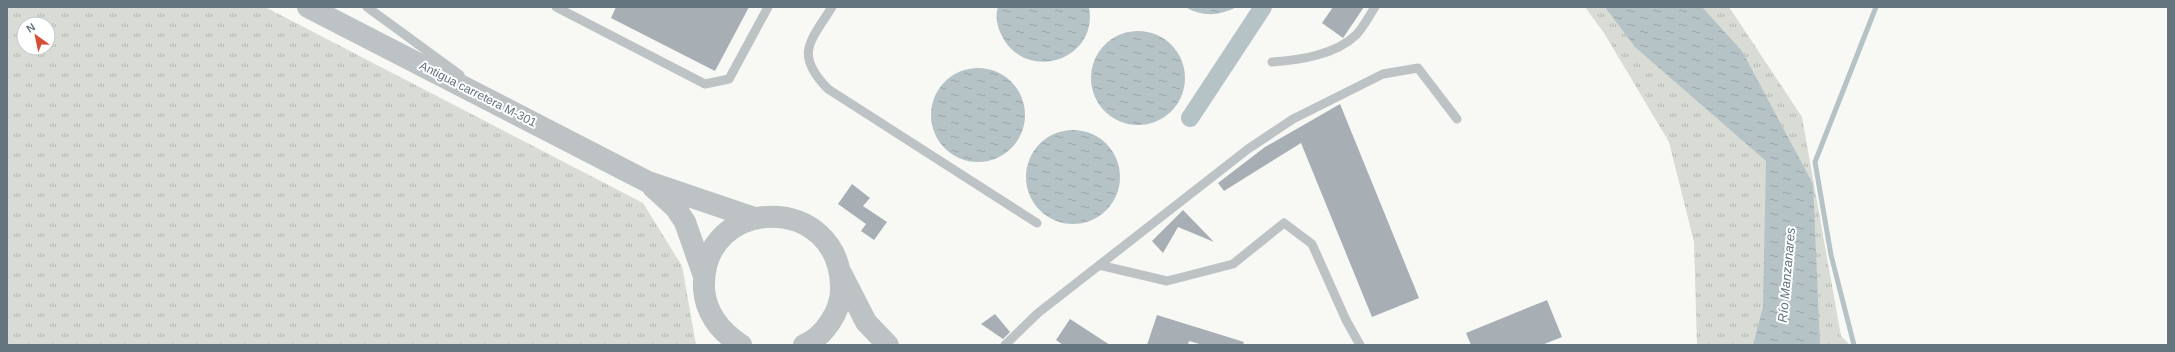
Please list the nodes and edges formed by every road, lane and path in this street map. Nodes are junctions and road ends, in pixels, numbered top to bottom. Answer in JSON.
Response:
{"nodes":[{"id":1,"x":308,"y":7,"type":"edge"},
{"id":2,"x":367,"y":7,"type":"edge"},
{"id":3,"x":556,"y":7,"type":"edge"},
{"id":4,"x":768,"y":7,"type":"edge"},
{"id":5,"x":832,"y":7,"type":"edge"},
{"id":6,"x":1375,"y":7,"type":"edge"},
{"id":7,"x":1272,"y":62,"type":"dead end"},
{"id":8,"x":506,"y":109,"type":"junction"},
{"id":9,"x":1457,"y":119,"type":"dead end"},
{"id":10,"x":648,"y":182,"type":"junction"},
{"id":11,"x":754,"y":218,"type":"junction"},
{"id":12,"x":1037,"y":224,"type":"dead end"},
{"id":13,"x":1099,"y":265,"type":"junction"},
{"id":14,"x":842,"y":275,"type":"junction"},
{"id":15,"x":704,"y":276,"type":"junction"},
{"id":16,"x":809,"y":344,"type":"edge"},
{"id":17,"x":741,"y":345,"type":"edge"},
{"id":18,"x":888,"y":345,"type":"edge"},
{"id":19,"x":1005,"y":345,"type":"edge"},
{"id":20,"x":1360,"y":345,"type":"edge"}],
"edges":[{"from":1,"to":8,"type":"street","name":"Antigua carretera M-301"},
{"from":2,"to":8,"type":"lane"},
{"from":3,"to":4,"type":"lane"},
{"from":5,"to":12,"type":"lane"},
{"from":6,"to":7,"type":"lane"},
{"from":8,"to":10,"type":"street","name":"Antigua carretera M-301"},
{"from":9,"to":13,"type":"lane"},
{"from":10,"to":11,"type":"street","name":"Antigua carretera M-301"},
{"from":10,"to":15,"type":"street","name":"Antigua carretera M-301"},
{"from":11,"to":14,"type":"street"},
{"from":11,"to":15,"type":"street"},
{"from":13,"to":19,"type":"lane"},
{"from":13,"to":20,"type":"lane"},
{"from":14,"to":16,"type":"street"},
{"from":14,"to":18,"type":"street"},
{"from":15,"to":17,"type":"street"}]}
